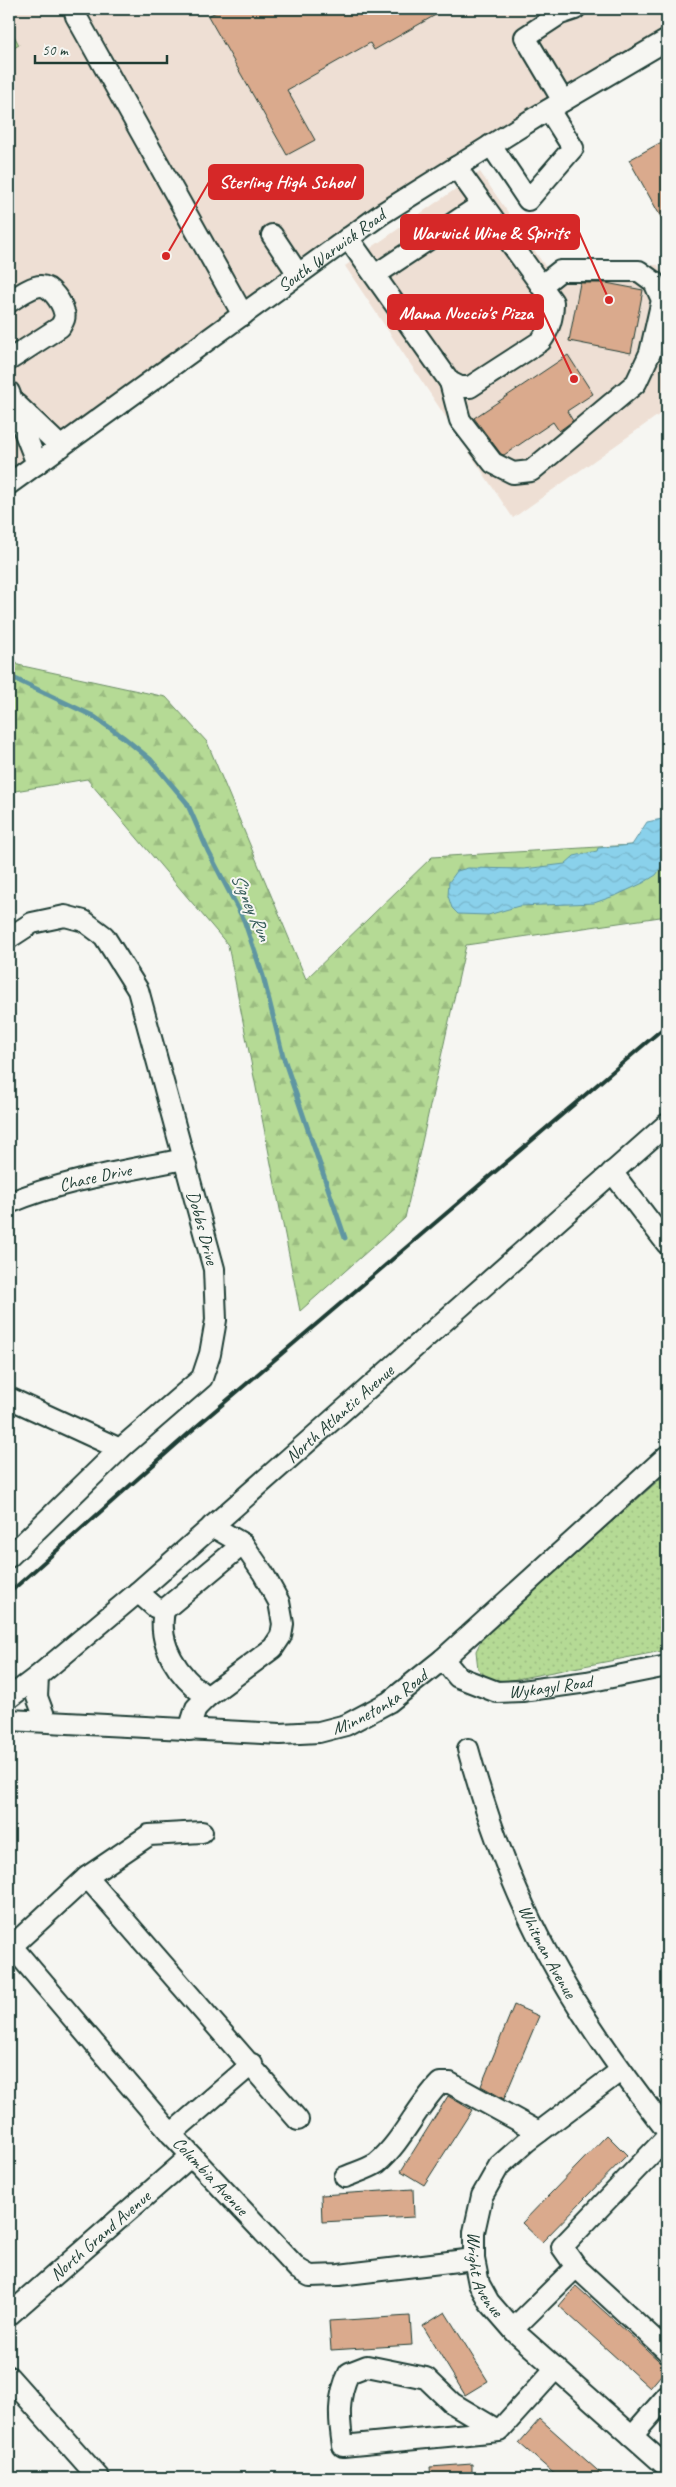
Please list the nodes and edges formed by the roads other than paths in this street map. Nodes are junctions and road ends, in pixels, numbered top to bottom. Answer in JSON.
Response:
{"nodes":[{"id":1,"x":575,"y":9,"type":"edge"},
{"id":2,"x":78,"y":11,"type":"edge"},
{"id":3,"x":667,"y":40,"type":"edge"},
{"id":4,"x":556,"y":105,"type":"junction"},
{"id":5,"x":491,"y":145,"type":"junction"},
{"id":6,"x":456,"y":167,"type":"junction"},
{"id":7,"x":482,"y":204,"type":"junction"},
{"id":8,"x":272,"y":235,"type":"dead end"},
{"id":9,"x":348,"y":238,"type":"junction"},
{"id":10,"x":298,"y":274,"type":"junction"},
{"id":11,"x":375,"y":275,"type":"junction"},
{"id":12,"x":541,"y":286,"type":"junction"},
{"id":13,"x":9,"y":302,"type":"edge"},
{"id":14,"x":242,"y":315,"type":"junction"},
{"id":15,"x":9,"y":360,"type":"edge"},
{"id":16,"x":450,"y":382,"type":"junction"},
{"id":17,"x":12,"y":397,"type":"edge"},
{"id":18,"x":61,"y":447,"type":"junction"},
{"id":19,"x":37,"y":464,"type":"junction"},
{"id":20,"x":9,"y":484,"type":"edge"},
{"id":21,"x":9,"y":938,"type":"edge"},
{"id":22,"x":667,"y":1124,"type":"edge"},
{"id":23,"x":184,"y":1159,"type":"junction"},
{"id":24,"x":612,"y":1172,"type":"junction"},
{"id":25,"x":9,"y":1203,"type":"edge"},
{"id":26,"x":667,"y":1244,"type":"edge"},
{"id":27,"x":9,"y":1398,"type":"edge"},
{"id":28,"x":120,"y":1449,"type":"junction"},
{"id":29,"x":667,"y":1456,"type":"edge"},
{"id":30,"x":212,"y":1526,"type":"junction"},
{"id":31,"x":243,"y":1544,"type":"junction"},
{"id":32,"x":9,"y":1557,"type":"edge"},
{"id":33,"x":138,"y":1592,"type":"junction"},
{"id":34,"x":164,"y":1610,"type":"junction"},
{"id":35,"x":443,"y":1659,"type":"junction"},
{"id":36,"x":667,"y":1666,"type":"edge"},
{"id":37,"x":38,"y":1676,"type":"junction"},
{"id":38,"x":207,"y":1697,"type":"junction"},
{"id":39,"x":9,"y":1698,"type":"edge"},
{"id":40,"x":9,"y":1720,"type":"edge"},
{"id":41,"x":46,"y":1721,"type":"junction"},
{"id":42,"x":189,"y":1730,"type":"junction"},
{"id":43,"x":468,"y":1749,"type":"dead end"},
{"id":44,"x":202,"y":1832,"type":"dead end"},
{"id":45,"x":87,"y":1877,"type":"junction"},
{"id":46,"x":10,"y":1944,"type":"edge"},
{"id":47,"x":252,"y":2064,"type":"junction"},
{"id":48,"x":620,"y":2070,"type":"junction"},
{"id":49,"x":298,"y":2120,"type":"dead end"},
{"id":50,"x":667,"y":2131,"type":"edge"},
{"id":51,"x":538,"y":2132,"type":"junction"},
{"id":52,"x":171,"y":2134,"type":"junction"},
{"id":53,"x":667,"y":2138,"type":"edge"},
{"id":54,"x":191,"y":2156,"type":"junction"},
{"id":55,"x":344,"y":2177,"type":"dead end"},
{"id":56,"x":474,"y":2259,"type":"junction"},
{"id":57,"x":576,"y":2267,"type":"junction"},
{"id":58,"x":9,"y":2315,"type":"edge"},
{"id":59,"x":513,"y":2329,"type":"junction"},
{"id":60,"x":667,"y":2351,"type":"edge"},
{"id":61,"x":556,"y":2368,"type":"junction"},
{"id":62,"x":9,"y":2377,"type":"edge"},
{"id":63,"x":667,"y":2396,"type":"edge"},
{"id":64,"x":499,"y":2431,"type":"junction"},
{"id":65,"x":632,"y":2436,"type":"junction"},
{"id":66,"x":667,"y":2467,"type":"edge"},
{"id":67,"x":99,"y":2478,"type":"edge"}],
"edges":[{"from":1,"to":4,"type":"street"},
{"from":2,"to":14,"type":"street"},
{"from":3,"to":4,"type":"street","name":"South Warwick Road"},
{"from":4,"to":5,"type":"street","name":"South Warwick Road"},
{"from":4,"to":5,"type":"street"},
{"from":5,"to":6,"type":"street","name":"South Warwick Road"},
{"from":6,"to":7,"type":"street"},
{"from":6,"to":9,"type":"street","name":"South Warwick Road"},
{"from":7,"to":11,"type":"street"},
{"from":7,"to":12,"type":"street"},
{"from":8,"to":10,"type":"street"},
{"from":9,"to":10,"type":"street","name":"South Warwick Road"},
{"from":9,"to":11,"type":"street"},
{"from":10,"to":14,"type":"street","name":"South Warwick Road"},
{"from":11,"to":16,"type":"street"},
{"from":12,"to":16,"type":"street"},
{"from":12,"to":16,"type":"street"},
{"from":13,"to":15,"type":"street"},
{"from":14,"to":18,"type":"street","name":"South Warwick Road"},
{"from":17,"to":18,"type":"street"},
{"from":17,"to":19,"type":"street"},
{"from":18,"to":19,"type":"street","name":"South Warwick Road"},
{"from":19,"to":20,"type":"street","name":"South Warwick Road"},
{"from":21,"to":23,"type":"street","name":"Dobbs Drive"},
{"from":22,"to":24,"type":"street","name":"North Atlantic Avenue"},
{"from":23,"to":25,"type":"street","name":"Chase Drive"},
{"from":23,"to":28,"type":"street","name":"Dobbs Drive"},
{"from":24,"to":26,"type":"street"},
{"from":24,"to":30,"type":"street","name":"North Atlantic Avenue"},
{"from":27,"to":28,"type":"street"},
{"from":28,"to":32,"type":"street","name":"Dobbs Drive"},
{"from":29,"to":35,"type":"street","name":"Minnetonka Road"},
{"from":30,"to":31,"type":"street"},
{"from":30,"to":33,"type":"street","name":"North Atlantic Avenue"},
{"from":31,"to":34,"type":"street"},
{"from":31,"to":38,"type":"street"},
{"from":33,"to":34,"type":"street"},
{"from":33,"to":37,"type":"street","name":"North Atlantic Avenue"},
{"from":34,"to":38,"type":"street"},
{"from":35,"to":36,"type":"street","name":"Wykagyl Road"},
{"from":35,"to":42,"type":"street","name":"Minnetonka Road"},
{"from":37,"to":39,"type":"street","name":"North Atlantic Avenue"},
{"from":37,"to":41,"type":"street"},
{"from":38,"to":42,"type":"street"},
{"from":40,"to":41,"type":"street","name":"Minnetonka Road"},
{"from":41,"to":42,"type":"street","name":"Minnetonka Road"},
{"from":43,"to":48,"type":"street","name":"Whitman Avenue"},
{"from":44,"to":45,"type":"street"},
{"from":45,"to":46,"type":"street"},
{"from":45,"to":47,"type":"street"},
{"from":46,"to":52,"type":"street","name":"Columbia Avenue"},
{"from":47,"to":49,"type":"street"},
{"from":47,"to":52,"type":"street"},
{"from":48,"to":50,"type":"street","name":"Whitman Avenue"},
{"from":48,"to":51,"type":"street","name":"Wright Avenue"},
{"from":51,"to":55,"type":"street"},
{"from":51,"to":56,"type":"street","name":"Wright Avenue"},
{"from":52,"to":54,"type":"street","name":"Columbia Avenue"},
{"from":53,"to":57,"type":"street"},
{"from":54,"to":56,"type":"street","name":"Columbia Avenue"},
{"from":54,"to":58,"type":"street","name":"North Grand Avenue"},
{"from":56,"to":59,"type":"street","name":"Wright Avenue"},
{"from":57,"to":59,"type":"street"},
{"from":57,"to":60,"type":"street"},
{"from":59,"to":61,"type":"street","name":"Wright Avenue"},
{"from":61,"to":64,"type":"street"},
{"from":61,"to":65,"type":"street","name":"Wright Avenue"},
{"from":62,"to":67,"type":"street"},
{"from":63,"to":65,"type":"street"},
{"from":64,"to":64,"type":"street"},
{"from":65,"to":66,"type":"street","name":"Wright Avenue"}]}
